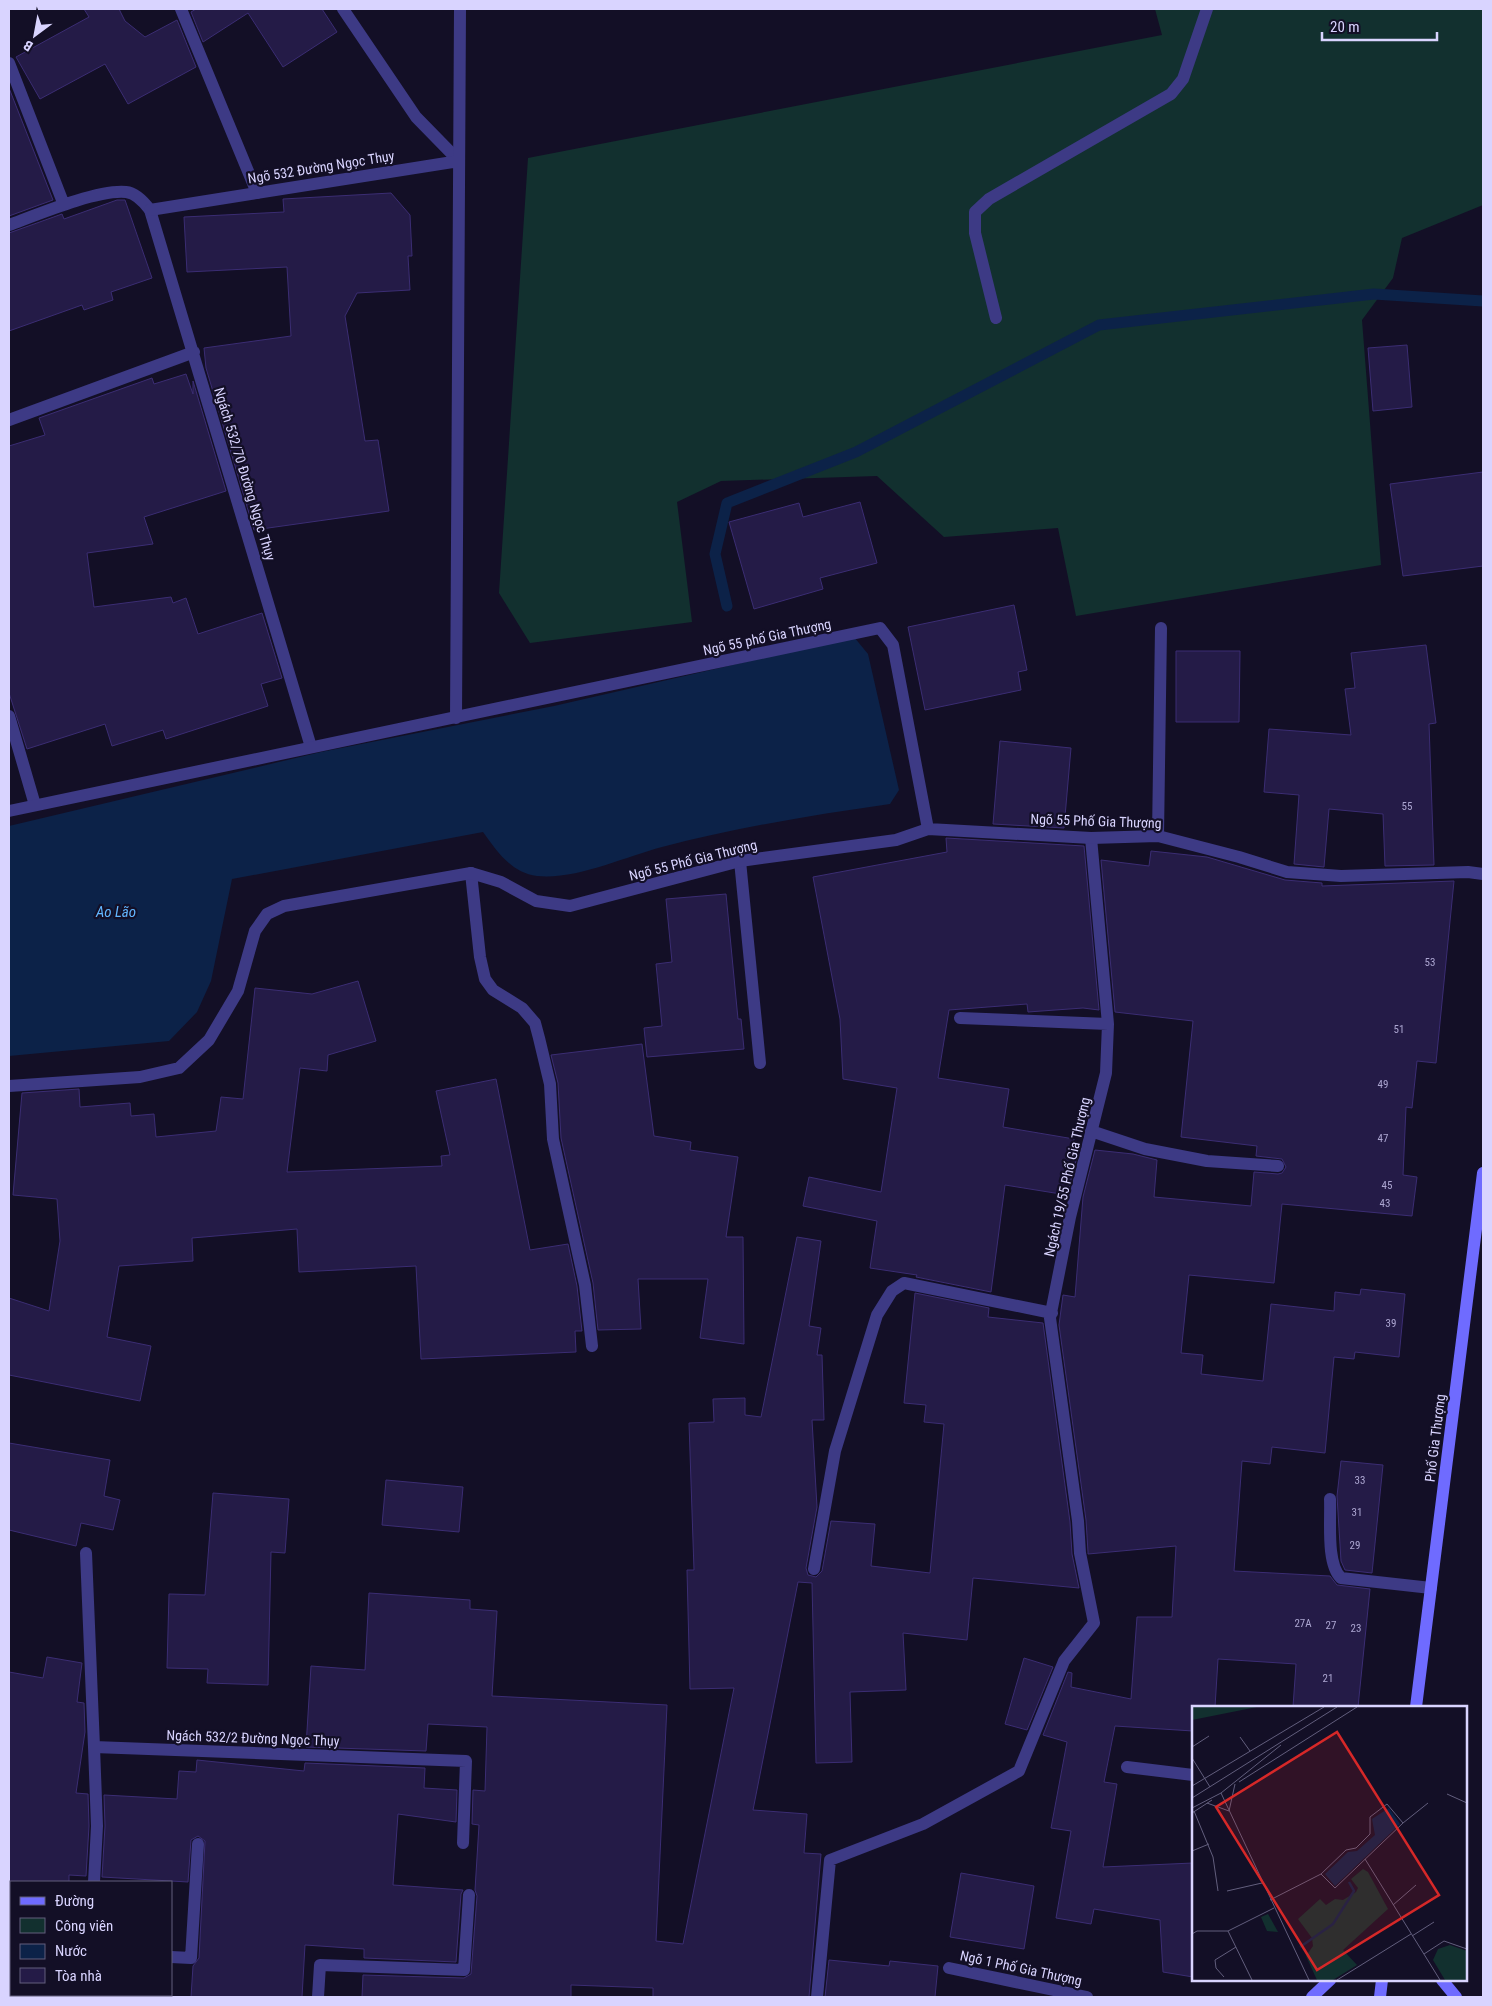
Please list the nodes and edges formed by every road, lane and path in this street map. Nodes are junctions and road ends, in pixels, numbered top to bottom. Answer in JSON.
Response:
{"nodes":[{"id":1,"x":181,"y":9,"type":"edge"},
{"id":2,"x":343,"y":9,"type":"edge"},
{"id":3,"x":460,"y":9,"type":"edge"},
{"id":4,"x":1207,"y":9,"type":"edge"},
{"id":5,"x":9,"y":63,"type":"edge"},
{"id":6,"x":459,"y":160,"type":"junction"},
{"id":7,"x":257,"y":193,"type":"junction"},
{"id":8,"x":64,"y":205,"type":"junction"},
{"id":9,"x":150,"y":210,"type":"junction"},
{"id":10,"x":9,"y":225,"type":"edge"},
{"id":11,"x":996,"y":318,"type":"dead end"},
{"id":12,"x":194,"y":352,"type":"junction"},
{"id":13,"x":9,"y":420,"type":"edge"},
{"id":14,"x":1161,"y":628,"type":"dead end"},
{"id":15,"x":9,"y":716,"type":"edge"},
{"id":16,"x":456,"y":718,"type":"junction"},
{"id":17,"x":311,"y":747,"type":"junction"},
{"id":18,"x":35,"y":805,"type":"junction"},
{"id":19,"x":9,"y":811,"type":"edge"},
{"id":20,"x":928,"y":828,"type":"junction"},
{"id":21,"x":1158,"y":836,"type":"junction"},
{"id":22,"x":1091,"y":838,"type":"junction"},
{"id":23,"x":740,"y":861,"type":"junction"},
{"id":24,"x":471,"y":873,"type":"junction"},
{"id":25,"x":1483,"y":874,"type":"edge"},
{"id":26,"x":960,"y":1018,"type":"dead end"},
{"id":27,"x":1108,"y":1024,"type":"junction"},
{"id":28,"x":760,"y":1062,"type":"dead end"},
{"id":29,"x":9,"y":1086,"type":"edge"},
{"id":30,"x":1091,"y":1131,"type":"junction"},
{"id":31,"x":1278,"y":1166,"type":"dead end"},
{"id":32,"x":1483,"y":1173,"type":"edge"},
{"id":33,"x":1052,"y":1313,"type":"junction"},
{"id":34,"x":592,"y":1346,"type":"dead end"},
{"id":35,"x":1330,"y":1499,"type":"dead end"},
{"id":36,"x":86,"y":1553,"type":"dead end"},
{"id":37,"x":814,"y":1569,"type":"dead end"},
{"id":38,"x":1431,"y":1588,"type":"junction"},
{"id":39,"x":1416,"y":1706,"type":"edge"},
{"id":40,"x":94,"y":1747,"type":"junction"},
{"id":41,"x":1127,"y":1767,"type":"dead end"},
{"id":42,"x":1192,"y":1775,"type":"edge"},
{"id":43,"x":463,"y":1843,"type":"dead end"},
{"id":44,"x":198,"y":1844,"type":"dead end"},
{"id":45,"x":94,"y":1881,"type":"edge"},
{"id":46,"x":469,"y":1895,"type":"dead end"},
{"id":47,"x":172,"y":1957,"type":"edge"},
{"id":48,"x":949,"y":1968,"type":"dead end"},
{"id":49,"x":1329,"y":1981,"type":"edge"},
{"id":50,"x":1382,"y":1981,"type":"edge"},
{"id":51,"x":1443,"y":1981,"type":"edge"},
{"id":52,"x":318,"y":1997,"type":"edge"},
{"id":53,"x":817,"y":1997,"type":"edge"},
{"id":54,"x":1087,"y":1997,"type":"edge"},
{"id":55,"x":1312,"y":1997,"type":"edge"},
{"id":56,"x":1380,"y":1997,"type":"edge"},
{"id":57,"x":1456,"y":1997,"type":"edge"}],
"edges":[{"from":1,"to":7,"type":"street"},
{"from":2,"to":6,"type":"street"},
{"from":3,"to":6,"type":"street"},
{"from":4,"to":11,"type":"street"},
{"from":5,"to":8,"type":"street"},
{"from":6,"to":7,"type":"street","name":"Ngõ 532 Đường Ngọc Thụy"},
{"from":6,"to":16,"type":"street"},
{"from":7,"to":9,"type":"street","name":"Ngõ 532 Đường Ngọc Thụy"},
{"from":8,"to":9,"type":"street"},
{"from":8,"to":10,"type":"street"},
{"from":9,"to":12,"type":"street","name":"Ngách 532/70 Đường Ngọc Thụy"},
{"from":12,"to":13,"type":"street"},
{"from":12,"to":17,"type":"street","name":"Ngách 532/70 Đường Ngọc Thụy"},
{"from":14,"to":21,"type":"street"},
{"from":15,"to":18,"type":"street"},
{"from":16,"to":17,"type":"street"},
{"from":16,"to":20,"type":"street","name":"Ngõ 55 phố Gia Thượng"},
{"from":17,"to":18,"type":"street"},
{"from":18,"to":19,"type":"street"},
{"from":20,"to":22,"type":"street","name":"Ngõ 55 Phố Gia Thượng"},
{"from":20,"to":23,"type":"street","name":"Ngõ 55 Phố Gia Thượng"},
{"from":21,"to":22,"type":"street","name":"Ngõ 55 Phố Gia Thượng"},
{"from":21,"to":25,"type":"street","name":"Ngõ 55 Phố Gia Thượng"},
{"from":22,"to":27,"type":"street","name":"Ngách 19/55 Phố Gia Thượng"},
{"from":23,"to":24,"type":"street","name":"Ngõ 55 Phố Gia Thượng"},
{"from":23,"to":28,"type":"street"},
{"from":24,"to":29,"type":"street","name":"Ngõ 55 Phố Gia Thượng"},
{"from":24,"to":34,"type":"street"},
{"from":26,"to":27,"type":"street"},
{"from":27,"to":30,"type":"street","name":"Ngách 19/55 Phố Gia Thượng"},
{"from":30,"to":31,"type":"street"},
{"from":30,"to":33,"type":"street","name":"Ngách 19/55 Phố Gia Thượng"},
{"from":32,"to":38,"type":"street","name":"Phố Gia Thượng"},
{"from":33,"to":37,"type":"street"},
{"from":33,"to":53,"type":"street","name":"Ngách 19/55 Phố Gia Thượng"},
{"from":35,"to":38,"type":"street"},
{"from":36,"to":40,"type":"street"},
{"from":38,"to":39,"type":"street","name":"Phố Gia Thượng"},
{"from":40,"to":43,"type":"street","name":"Ngách 532/2 Đường Ngọc Thụy"},
{"from":40,"to":45,"type":"street"},
{"from":41,"to":42,"type":"street"},
{"from":44,"to":47,"type":"street"},
{"from":46,"to":52,"type":"street"},
{"from":48,"to":54,"type":"street","name":"Ngõ 1 Phố Gia Thượng"},
{"from":49,"to":55,"type":"street"},
{"from":50,"to":56,"type":"street"},
{"from":51,"to":57,"type":"street"}]}
